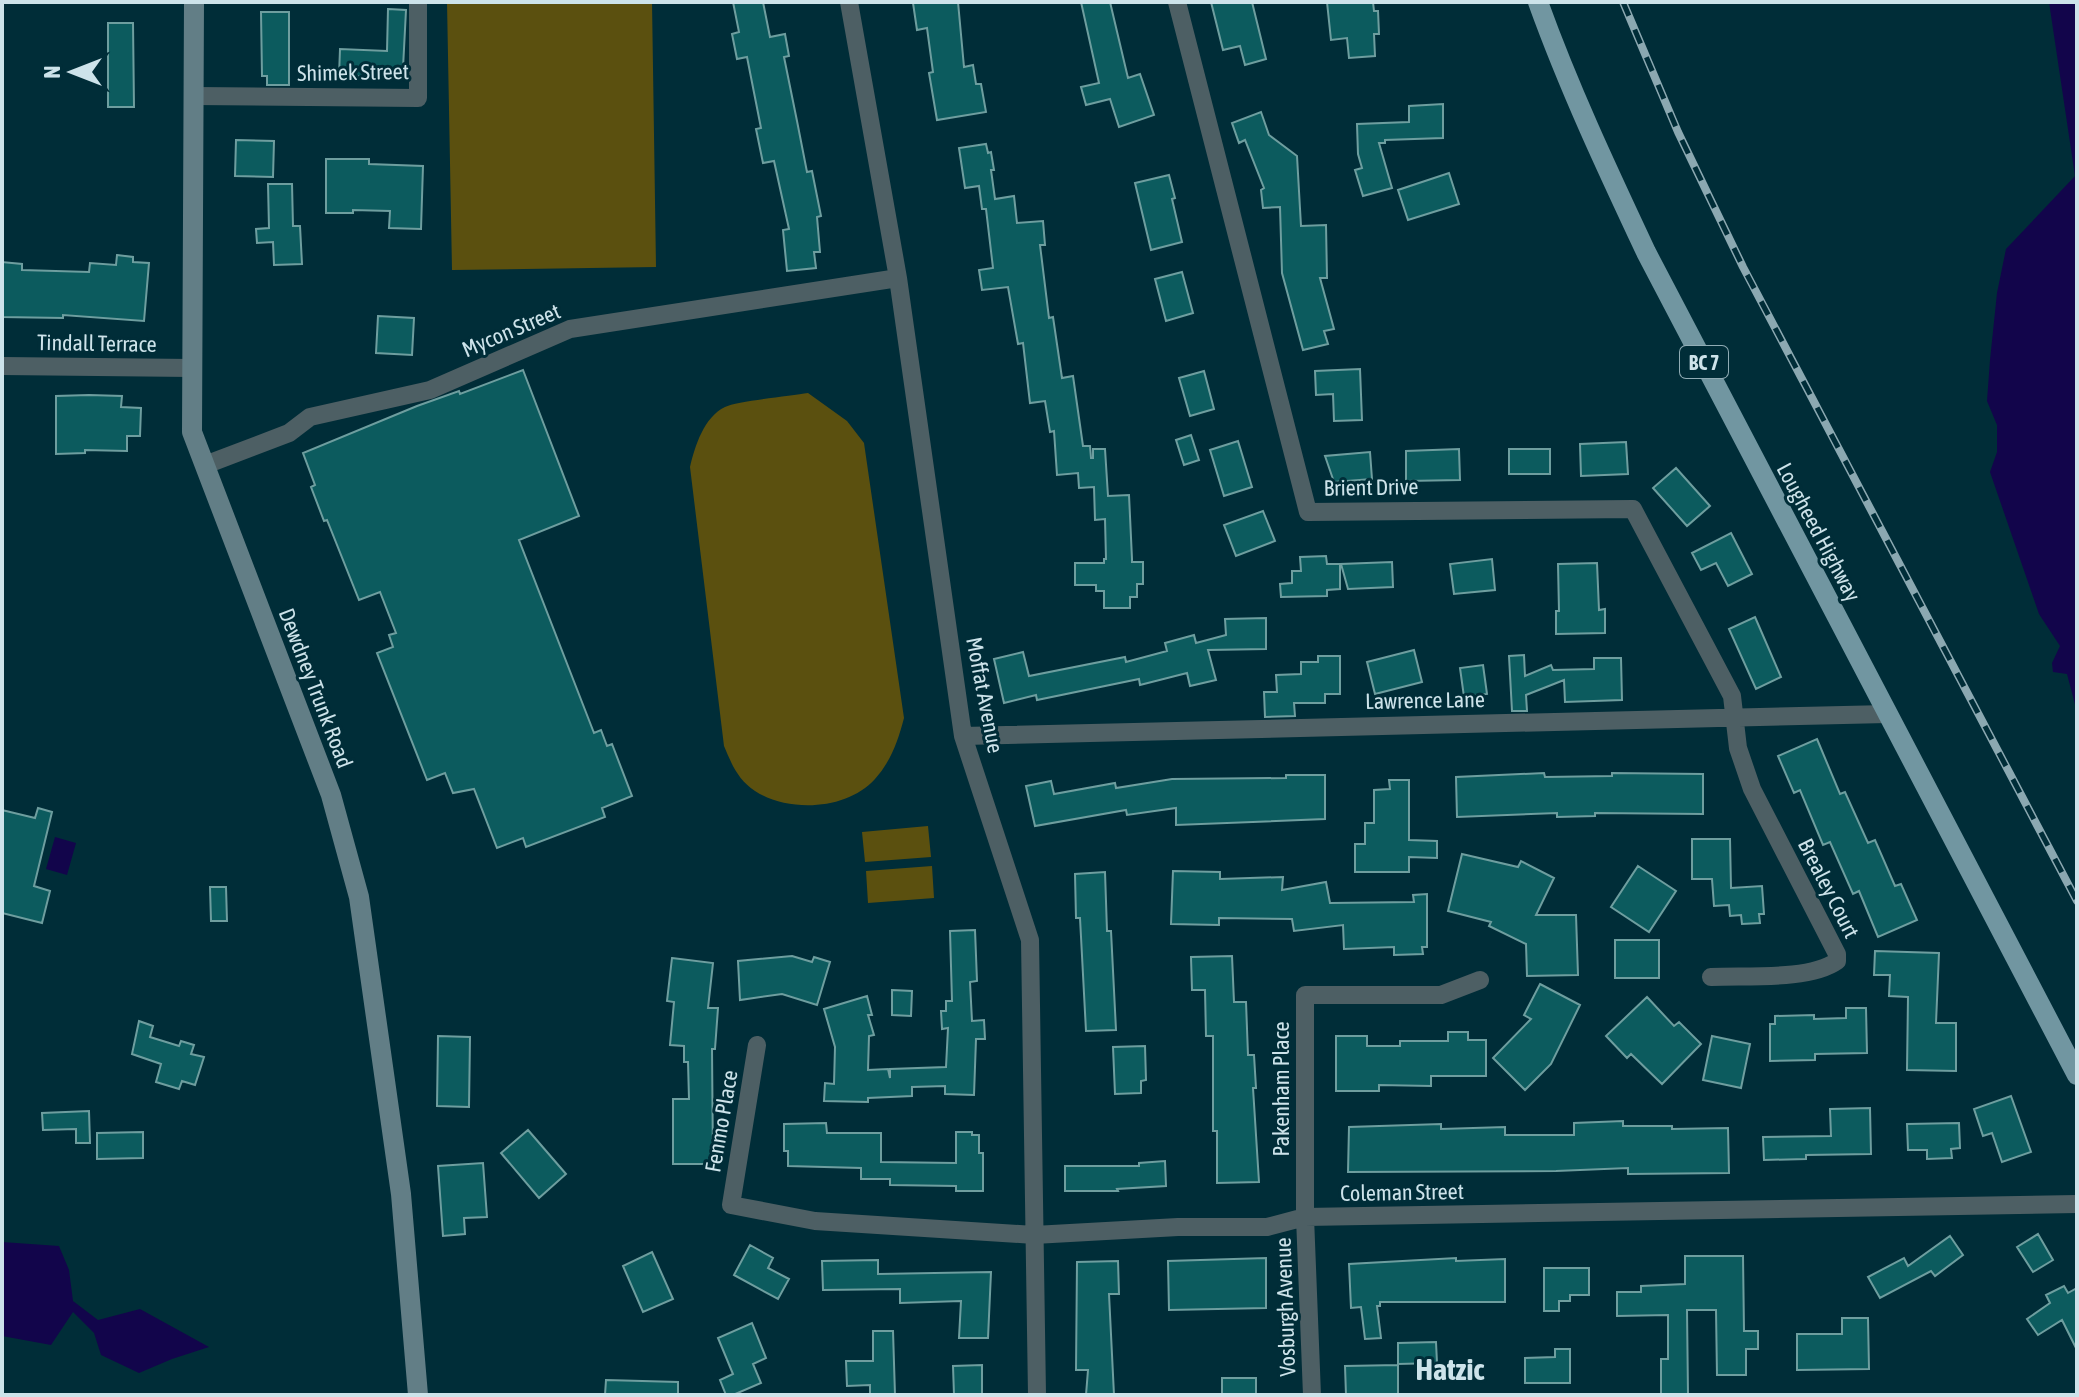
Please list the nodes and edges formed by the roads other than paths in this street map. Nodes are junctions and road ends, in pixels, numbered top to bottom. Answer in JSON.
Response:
{"nodes":[{"id":1,"x":194,"y":2,"type":"edge"},
{"id":2,"x":418,"y":2,"type":"edge"},
{"id":3,"x":849,"y":2,"type":"edge"},
{"id":4,"x":1177,"y":2,"type":"edge"},
{"id":5,"x":1538,"y":2,"type":"edge"},
{"id":6,"x":194,"y":96,"type":"junction"},
{"id":7,"x":898,"y":278,"type":"junction"},
{"id":8,"x":2,"y":366,"type":"edge"},
{"id":9,"x":192,"y":368,"type":"junction"},
{"id":10,"x":205,"y":465,"type":"junction"},
{"id":11,"x":1887,"y":714,"type":"junction"},
{"id":12,"x":1735,"y":717,"type":"junction"},
{"id":13,"x":963,"y":736,"type":"junction"},
{"id":14,"x":1711,"y":977,"type":"dead end"},
{"id":15,"x":1480,"y":980,"type":"dead end"},
{"id":16,"x":757,"y":1045,"type":"dead end"},
{"id":17,"x":2077,"y":1075,"type":"edge"},
{"id":18,"x":2077,"y":1204,"type":"edge"},
{"id":19,"x":731,"y":1205,"type":"joint"},
{"id":20,"x":1305,"y":1217,"type":"junction"},
{"id":21,"x":1034,"y":1235,"type":"junction"},
{"id":22,"x":418,"y":1395,"type":"edge"},
{"id":23,"x":1037,"y":1395,"type":"edge"},
{"id":24,"x":1312,"y":1395,"type":"edge"}],
"edges":[{"from":1,"to":6,"type":"main road","name":"Dewdney Trunk Road"},
{"from":2,"to":6,"type":"street","name":"Shimek Street"},
{"from":3,"to":7,"type":"street","name":"Moffat Avenue"},
{"from":4,"to":12,"type":"street","name":"Brient Drive"},
{"from":5,"to":11,"type":"main road","name":"Lougheed Highway","number":"BC 7"},
{"from":6,"to":9,"type":"main road","name":"Dewdney Trunk Road"},
{"from":7,"to":10,"type":"street","name":"Mycon Street"},
{"from":7,"to":13,"type":"street","name":"Moffat Avenue"},
{"from":8,"to":9,"type":"street","name":"Tindall Terrace"},
{"from":9,"to":10,"type":"main road","name":"Dewdney Trunk Road"},
{"from":10,"to":22,"type":"main road","name":"Dewdney Trunk Road"},
{"from":11,"to":12,"type":"street","name":"Lawrence Lane"},
{"from":11,"to":17,"type":"main road","name":"Lougheed Highway","number":"BC 7"},
{"from":12,"to":13,"type":"street","name":"Lawrence Lane"},
{"from":12,"to":14,"type":"street","name":"Brealey Court"},
{"from":13,"to":21,"type":"street","name":"Moffat Avenue"},
{"from":15,"to":20,"type":"street","name":"Pakenham Place"},
{"from":16,"to":19,"type":"street","name":"Fenmo Place"},
{"from":18,"to":20,"type":"street","name":"Coleman Street"},
{"from":19,"to":21,"type":"street","name":"Coleman Street"},
{"from":20,"to":21,"type":"street","name":"Coleman Street"},
{"from":20,"to":24,"type":"street","name":"Vosburgh Avenue"},
{"from":21,"to":23,"type":"street","name":"Moffat Avenue"}]}
